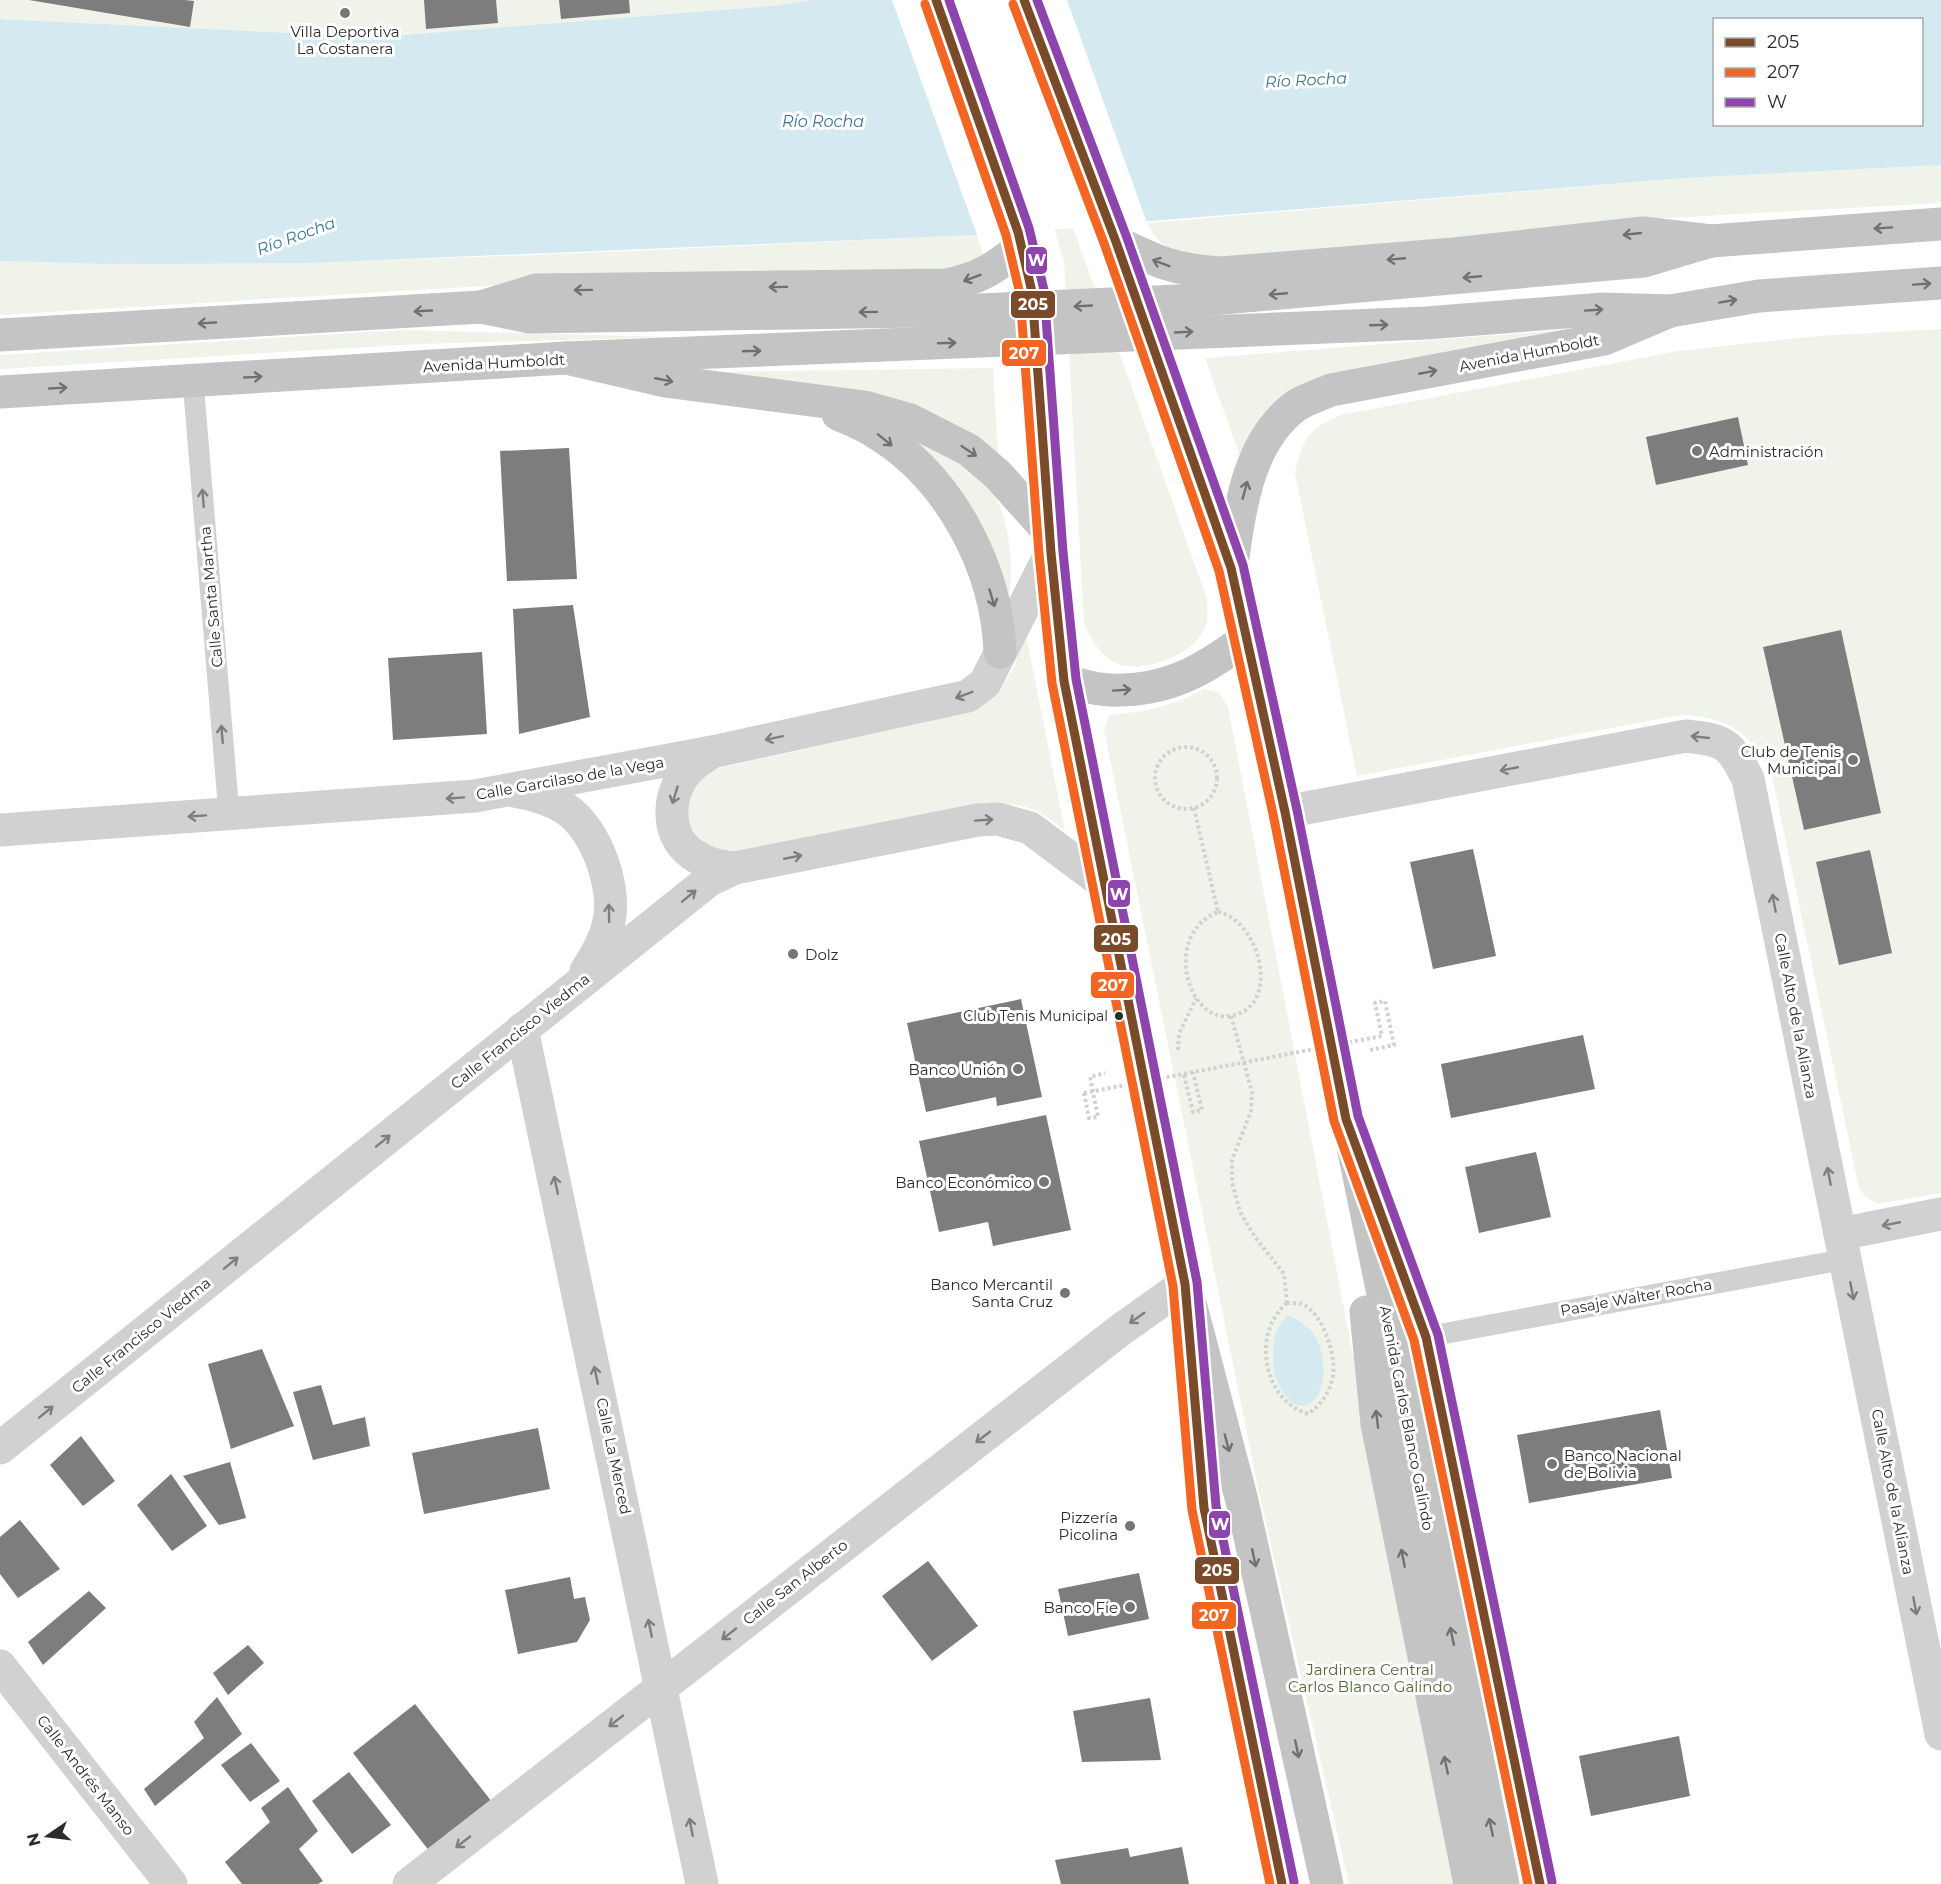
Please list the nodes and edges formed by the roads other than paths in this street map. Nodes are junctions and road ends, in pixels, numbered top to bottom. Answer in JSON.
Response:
{"nodes":[{"id":1,"x":936,"y":0,"type":"edge"},
{"id":2,"x":1024,"y":0,"type":"edge"},
{"id":3,"x":1941,"y":224,"type":"edge"},
{"id":4,"x":1113,"y":234,"type":"junction"},
{"id":5,"x":1020,"y":240,"type":"junction"},
{"id":6,"x":1711,"y":241,"type":"junction"},
{"id":7,"x":1941,"y":283,"type":"edge"},
{"id":8,"x":481,"y":307,"type":"junction"},
{"id":9,"x":1670,"y":311,"type":"junction"},
{"id":10,"x":0,"y":335,"type":"edge"},
{"id":11,"x":566,"y":358,"type":"junction"},
{"id":12,"x":193,"y":381,"type":"junction"},
{"id":13,"x":0,"y":392,"type":"edge"},
{"id":14,"x":815,"y":403,"type":"junction"},
{"id":15,"x":1050,"y":542,"type":"junction"},
{"id":16,"x":1232,"y":568,"type":"junction"},
{"id":17,"x":1246,"y":638,"type":"junction"},
{"id":18,"x":1000,"y":652,"type":"junction"},
{"id":19,"x":1064,"y":681,"type":"junction"},
{"id":20,"x":712,"y":752,"type":"junction"},
{"id":21,"x":513,"y":790,"type":"junction"},
{"id":22,"x":1285,"y":812,"type":"junction"},
{"id":23,"x":229,"y":814,"type":"junction"},
{"id":24,"x":0,"y":830,"type":"edge"},
{"id":25,"x":735,"y":868,"type":"junction"},
{"id":26,"x":1106,"y":885,"type":"junction"},
{"id":27,"x":578,"y":985,"type":"junction"},
{"id":28,"x":522,"y":1029,"type":"junction"},
{"id":29,"x":1347,"y":1119,"type":"junction"},
{"id":30,"x":1941,"y":1214,"type":"edge"},
{"id":31,"x":1843,"y":1246,"type":"junction"},
{"id":32,"x":1185,"y":1284,"type":"junction"},
{"id":33,"x":1426,"y":1337,"type":"junction"},
{"id":34,"x":0,"y":1448,"type":"edge"},
{"id":35,"x":0,"y":1666,"type":"edge"},
{"id":36,"x":662,"y":1685,"type":"junction"},
{"id":37,"x":1941,"y":1734,"type":"edge"},
{"id":38,"x":171,"y":1884,"type":"edge"},
{"id":39,"x":409,"y":1884,"type":"edge"},
{"id":40,"x":702,"y":1884,"type":"edge"},
{"id":41,"x":1282,"y":1884,"type":"edge"},
{"id":42,"x":1327,"y":1884,"type":"edge"},
{"id":43,"x":1470,"y":1884,"type":"edge"},
{"id":44,"x":1503,"y":1884,"type":"edge"},
{"id":45,"x":1540,"y":1884,"type":"edge"}],
"edges":[{"from":1,"to":5,"type":"main road"},
{"from":2,"to":4,"type":"main road","name":"Avenida Carlos Blanco Galindo"},
{"from":3,"to":6,"type":"main road","one_way":true},
{"from":6,"to":4,"type":"main road","one_way":true},
{"from":4,"to":16,"type":"main road","name":"Avenida Carlos Blanco Galindo","bridge":true},
{"from":5,"to":8,"type":"main road","one_way":true},
{"from":5,"to":15,"type":"main road","bridge":true},
{"from":6,"to":8,"type":"main road","one_way":true},
{"from":9,"to":7,"type":"main road","name":"Avenida Humboldt","one_way":true},
{"from":8,"to":10,"type":"main road","one_way":true},
{"from":11,"to":9,"type":"main road","one_way":true},
{"from":16,"to":9,"type":"main road","name":"Avenida Humboldt","one_way":true},
{"from":12,"to":11,"type":"main road","name":"Avenida Humboldt","one_way":true},
{"from":11,"to":14,"type":"main road","name":"Avenida Humboldt","one_way":true},
{"from":13,"to":12,"type":"main road","name":"Avenida Humboldt","one_way":true},
{"from":23,"to":12,"type":"lane","name":"Calle Santa Martha","one_way":true},
{"from":14,"to":15,"type":"main road","name":"Avenida Humboldt","one_way":true},
{"from":14,"to":18,"type":"main road","one_way":true},
{"from":15,"to":18,"type":"street","name":"Calle Garcilaso de la Vega"},
{"from":15,"to":19,"type":"main road"},
{"from":16,"to":17,"type":"main road","name":"Avenida Carlos Blanco Galindo"},
{"from":19,"to":17,"type":"main road","one_way":true},
{"from":17,"to":22,"type":"main road","name":"Avenida Carlos Blanco Galindo"},
{"from":18,"to":20,"type":"street","name":"Calle Garcilaso de la Vega","one_way":true},
{"from":19,"to":26,"type":"main road"},
{"from":20,"to":21,"type":"street","name":"Calle Garcilaso de la Vega"},
{"from":20,"to":25,"type":"street","one_way":true},
{"from":21,"to":23,"type":"street","name":"Calle Garcilaso de la Vega","one_way":true},
{"from":27,"to":21,"type":"street","one_way":true},
{"from":22,"to":29,"type":"main road","name":"Avenida Carlos Blanco Galindo"},
{"from":31,"to":22,"type":"street","name":"Calle Alto de la Alianza","one_way":true},
{"from":23,"to":24,"type":"street","name":"Calle Garcilaso de la Vega","one_way":true},
{"from":25,"to":26,"type":"street","name":"Calle Francisco Viedma","one_way":true},
{"from":27,"to":25,"type":"street","name":"Calle Francisco Viedma","one_way":true},
{"from":26,"to":32,"type":"main road"},
{"from":27,"to":28,"type":"street","name":"Calle Francisco Viedma"},
{"from":34,"to":28,"type":"street","name":"Calle Francisco Viedma","one_way":true},
{"from":36,"to":28,"type":"street","name":"Calle La Merced","one_way":true},
{"from":29,"to":33,"type":"main road"},
{"from":43,"to":29,"type":"main road","one_way":true},
{"from":44,"to":29,"type":"main road","name":"Avenida Carlos Blanco Galindo","one_way":true},
{"from":30,"to":31,"type":"street","one_way":true},
{"from":31,"to":33,"type":"lane","name":"Pasaje Walter Rocha"},
{"from":31,"to":37,"type":"street","name":"Calle Alto de la Alianza","one_way":true},
{"from":32,"to":36,"type":"street","name":"Calle San Alberto","one_way":true},
{"from":32,"to":41,"type":"main road"},
{"from":32,"to":42,"type":"main road","one_way":true},
{"from":33,"to":45,"type":"main road"},
{"from":35,"to":38,"type":"street","name":"Calle Andrés Manso"},
{"from":36,"to":39,"type":"street","name":"Calle San Alberto","one_way":true},
{"from":40,"to":36,"type":"street","name":"Calle La Merced","one_way":true}]}
